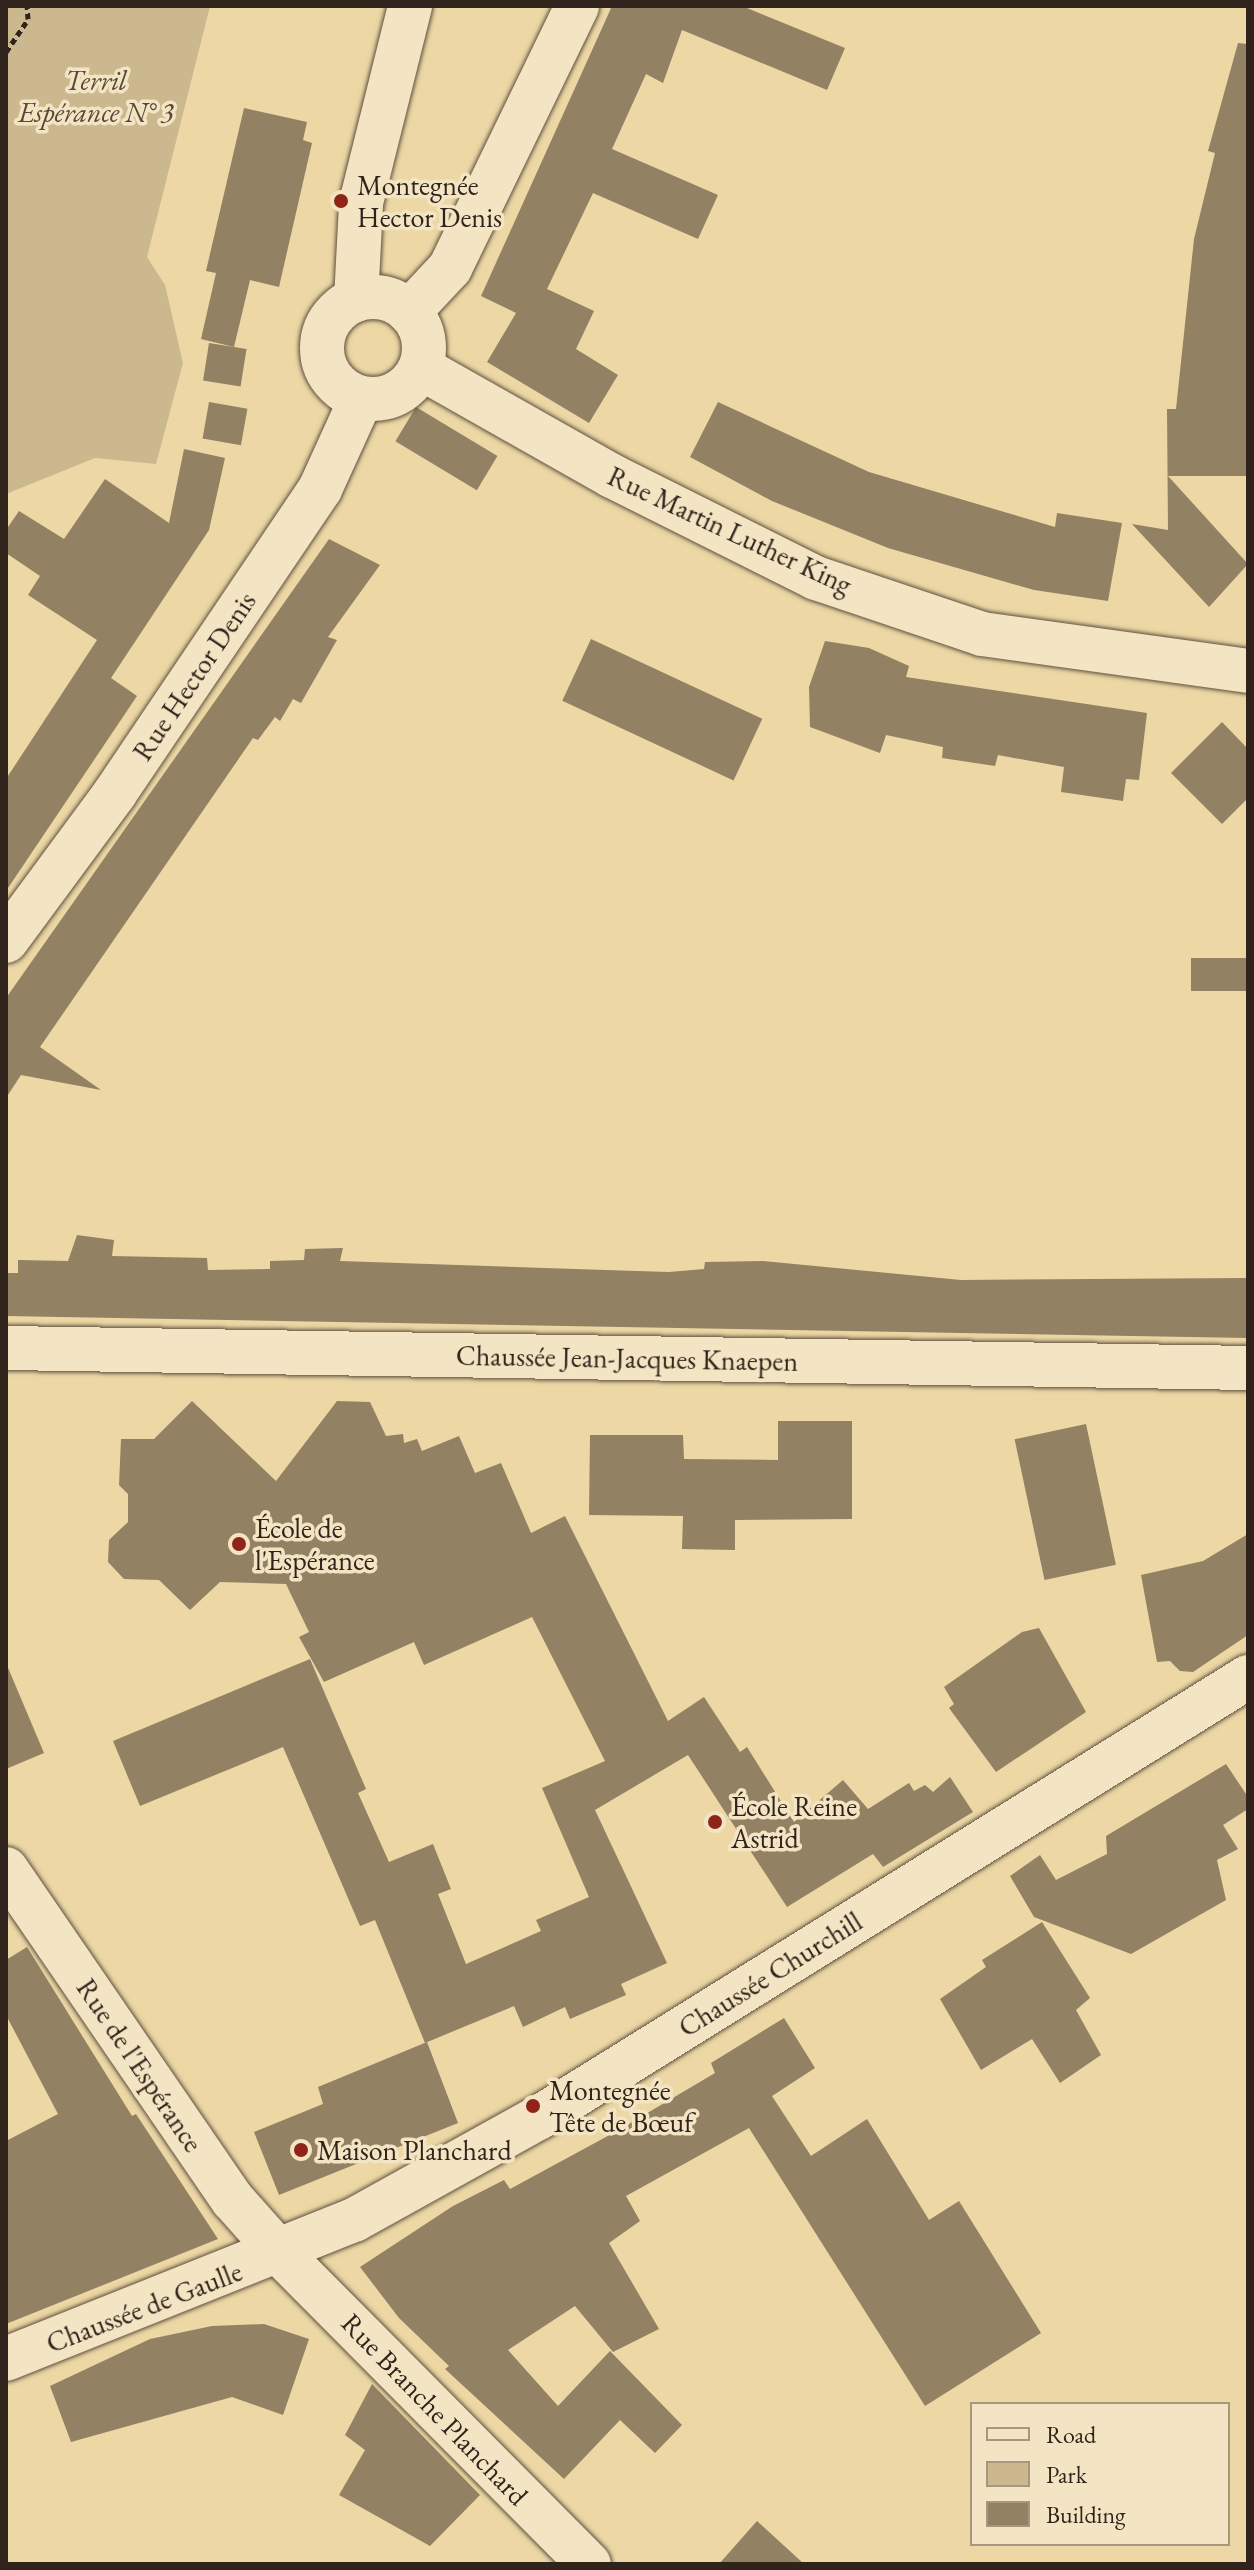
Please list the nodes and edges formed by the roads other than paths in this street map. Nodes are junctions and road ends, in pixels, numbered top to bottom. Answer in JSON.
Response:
{"nodes":[{"id":1,"x":410,"y":6,"type":"edge"},
{"id":2,"x":577,"y":6,"type":"edge"},
{"id":3,"x":356,"y":300,"type":"junction"},
{"id":4,"x":409,"y":312,"type":"junction"},
{"id":5,"x":421,"y":368,"type":"junction"},
{"id":6,"x":361,"y":399,"type":"junction"},
{"id":7,"x":1248,"y":671,"type":"edge"},
{"id":8,"x":6,"y":941,"type":"edge"},
{"id":9,"x":6,"y":1348,"type":"edge"},
{"id":10,"x":1248,"y":1368,"type":"edge"},
{"id":11,"x":1248,"y":1677,"type":"edge"},
{"id":12,"x":6,"y":1869,"type":"edge"},
{"id":13,"x":281,"y":2254,"type":"junction"},
{"id":14,"x":6,"y":2359,"type":"edge"},
{"id":15,"x":589,"y":2564,"type":"edge"}],
"edges":[{"from":1,"to":3,"type":"street"},
{"from":2,"to":4,"type":"street"},
{"from":3,"to":4,"type":"street"},
{"from":3,"to":6,"type":"street"},
{"from":4,"to":5,"type":"street"},
{"from":5,"to":6,"type":"street"},
{"from":5,"to":7,"type":"street","name":"Rue Martin Luther King"},
{"from":6,"to":8,"type":"street","name":"Rue Hector Denis"},
{"from":9,"to":10,"type":"street","name":"Chaussée Jean-Jacques Knaepen"},
{"from":11,"to":13,"type":"street","name":"Chaussée Churchill"},
{"from":12,"to":13,"type":"street","name":"Rue de l'Espérance"},
{"from":13,"to":14,"type":"street","name":"Chaussée de Gaulle"},
{"from":13,"to":15,"type":"street","name":"Rue Branche Planchard"}]}
